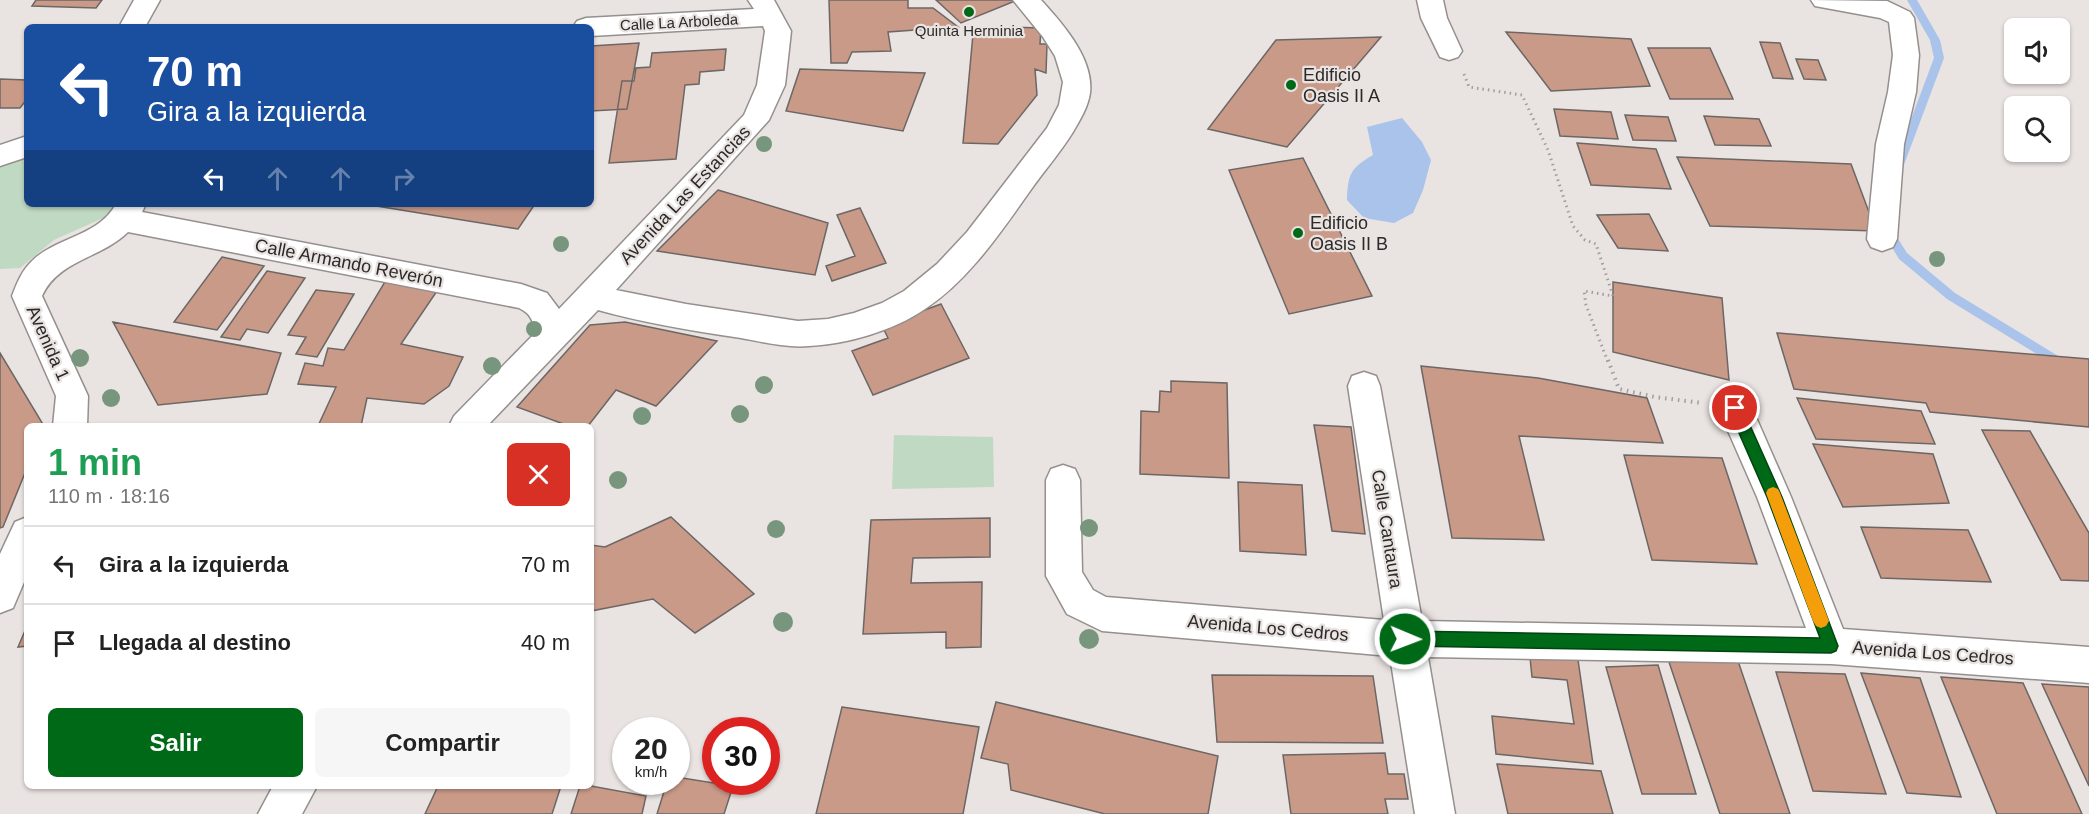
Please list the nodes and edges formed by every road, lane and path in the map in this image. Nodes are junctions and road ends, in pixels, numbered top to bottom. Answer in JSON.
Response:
{"nodes":[{"id":1,"x":147,"y":0,"type":"edge"},
{"id":2,"x":1026,"y":0,"type":"edge"},
{"id":3,"x":1430,"y":0,"type":"edge"},
{"id":4,"x":1824,"y":0,"type":"edge"},
{"id":5,"x":766,"y":9,"type":"edge"},
{"id":6,"x":134,"y":24,"type":"edge"},
{"id":7,"x":594,"y":26,"type":"edge"},
{"id":8,"x":1449,"y":51,"type":"joint"},
{"id":9,"x":24,"y":147,"type":"edge"},
{"id":10,"x":0,"y":156,"type":"edge"},
{"id":11,"x":127,"y":212,"type":"edge"},
{"id":12,"x":1882,"y":239,"type":"dead end"},
{"id":13,"x":592,"y":296,"type":"junction"},
{"id":14,"x":552,"y":337,"type":"junction"},
{"id":15,"x":1364,"y":386,"type":"dead end"},
{"id":16,"x":1735,"y":408,"type":"joint"},
{"id":17,"x":70,"y":423,"type":"edge"},
{"id":18,"x":469,"y":423,"type":"edge"},
{"id":19,"x":1063,"y":480,"type":"dead end"},
{"id":20,"x":24,"y":540,"type":"edge"},
{"id":21,"x":0,"y":596,"type":"edge"},
{"id":22,"x":1405,"y":639,"type":"junction"},
{"id":23,"x":1831,"y":646,"type":"junction"},
{"id":24,"x":2089,"y":664,"type":"edge"},
{"id":25,"x":295,"y":789,"type":"edge"},
{"id":26,"x":278,"y":814,"type":"edge"},
{"id":27,"x":1435,"y":814,"type":"edge"}],
"edges":[{"from":1,"to":6,"type":"street"},
{"from":2,"to":13,"type":"street"},
{"from":3,"to":8,"type":"street"},
{"from":4,"to":12,"type":"street"},
{"from":5,"to":7,"type":"street","name":"Calle La Arboleda"},
{"from":5,"to":13,"type":"street","name":"Avenida Las Estancias"},
{"from":8,"to":16,"type":"path"},
{"from":9,"to":10,"type":"street"},
{"from":11,"to":14,"type":"street","name":"Calle Armando Reverón"},
{"from":11,"to":17,"type":"street","name":"Avenida 1"},
{"from":13,"to":14,"type":"street","name":"Avenida Las Estancias"},
{"from":14,"to":18,"type":"street","name":"Avenida Las Estancias"},
{"from":15,"to":22,"type":"street","name":"Calle Cantaura"},
{"from":16,"to":23,"type":"street"},
{"from":19,"to":22,"type":"street","name":"Avenida Los Cedros"},
{"from":20,"to":21,"type":"street"},
{"from":22,"to":23,"type":"street","name":"Avenida Los Cedros"},
{"from":22,"to":27,"type":"street","name":"Calle Cantaura"},
{"from":23,"to":24,"type":"street","name":"Avenida Los Cedros"},
{"from":25,"to":26,"type":"street"}]}
